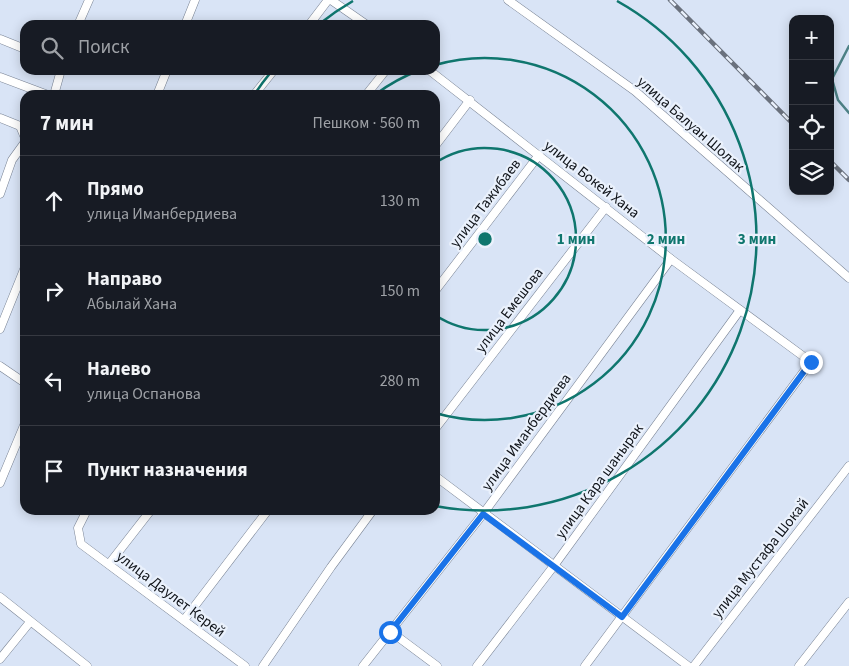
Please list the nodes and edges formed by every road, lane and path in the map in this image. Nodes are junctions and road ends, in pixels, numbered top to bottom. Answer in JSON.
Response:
{"nodes":[{"id":1,"x":89,"y":0,"type":"edge"},
{"id":2,"x":195,"y":0,"type":"edge"},
{"id":3,"x":330,"y":0,"type":"edge"},
{"id":4,"x":508,"y":0,"type":"edge"},
{"id":5,"x":80,"y":20,"type":"edge"},
{"id":6,"x":187,"y":20,"type":"edge"},
{"id":7,"x":313,"y":20,"type":"edge"},
{"id":8,"x":360,"y":20,"type":"edge"},
{"id":9,"x":0,"y":39,"type":"edge"},
{"id":10,"x":20,"y":47,"type":"edge"},
{"id":11,"x":60,"y":75,"type":"edge"},
{"id":12,"x":165,"y":75,"type":"edge"},
{"id":13,"x":270,"y":75,"type":"edge"},
{"id":14,"x":382,"y":75,"type":"edge"},
{"id":15,"x":436,"y":75,"type":"edge"},
{"id":16,"x":0,"y":76,"type":"edge"},
{"id":17,"x":35,"y":90,"type":"edge"},
{"id":18,"x":55,"y":90,"type":"edge"},
{"id":19,"x":159,"y":90,"type":"edge"},
{"id":20,"x":258,"y":90,"type":"edge"},
{"id":21,"x":370,"y":90,"type":"edge"},
{"id":22,"x":470,"y":100,"type":"junction"},
{"id":23,"x":0,"y":118,"type":"edge"},
{"id":24,"x":20,"y":126,"type":"edge"},
{"id":25,"x":440,"y":139,"type":"edge"},
{"id":26,"x":20,"y":148,"type":"edge"},
{"id":27,"x":539,"y":155,"type":"junction"},
{"id":28,"x":0,"y":194,"type":"edge"},
{"id":29,"x":606,"y":206,"type":"junction"},
{"id":30,"x":671,"y":259,"type":"junction"},
{"id":31,"x":849,"y":278,"type":"edge"},
{"id":32,"x":20,"y":279,"type":"edge"},
{"id":33,"x":440,"y":284,"type":"edge"},
{"id":34,"x":740,"y":310,"type":"junction"},
{"id":35,"x":0,"y":329,"type":"edge"},
{"id":36,"x":0,"y":366,"type":"edge"},
{"id":37,"x":20,"y":380,"type":"edge"},
{"id":38,"x":440,"y":422,"type":"edge"},
{"id":39,"x":20,"y":436,"type":"edge"},
{"id":40,"x":849,"y":466,"type":"edge"},
{"id":41,"x":440,"y":480,"type":"edge"},
{"id":42,"x":0,"y":483,"type":"edge"},
{"id":43,"x":483,"y":514,"type":"junction"},
{"id":44,"x":84,"y":515,"type":"edge"},
{"id":45,"x":147,"y":515,"type":"edge"},
{"id":46,"x":264,"y":515,"type":"edge"},
{"id":47,"x":370,"y":515,"type":"edge"},
{"id":48,"x":109,"y":564,"type":"junction"},
{"id":49,"x":553,"y":567,"type":"junction"},
{"id":50,"x":0,"y":596,"type":"edge"},
{"id":51,"x":849,"y":602,"type":"edge"},
{"id":52,"x":622,"y":617,"type":"junction"},
{"id":53,"x":184,"y":620,"type":"junction"},
{"id":54,"x":30,"y":622,"type":"junction"},
{"id":55,"x":390,"y":632,"type":"junction"},
{"id":56,"x":0,"y":659,"type":"edge"},
{"id":57,"x":87,"y":666,"type":"edge"},
{"id":58,"x":245,"y":666,"type":"edge"},
{"id":59,"x":262,"y":666,"type":"edge"},
{"id":60,"x":363,"y":666,"type":"edge"},
{"id":61,"x":437,"y":666,"type":"edge"},
{"id":62,"x":477,"y":666,"type":"edge"},
{"id":63,"x":585,"y":666,"type":"edge"},
{"id":64,"x":688,"y":666,"type":"edge"},
{"id":65,"x":694,"y":666,"type":"edge"},
{"id":66,"x":799,"y":666,"type":"edge"}],
"edges":[{"from":1,"to":5,"type":"street"},
{"from":2,"to":6,"type":"street"},
{"from":3,"to":7,"type":"street"},
{"from":3,"to":8,"type":"street"},
{"from":4,"to":31,"type":"street","name":"улица Балуан Шолак"},
{"from":9,"to":10,"type":"street"},
{"from":11,"to":18,"type":"street"},
{"from":12,"to":19,"type":"street"},
{"from":13,"to":20,"type":"street"},
{"from":14,"to":21,"type":"street"},
{"from":15,"to":22,"type":"street","name":"улица Бокей Хана"},
{"from":16,"to":17,"type":"street"},
{"from":22,"to":25,"type":"street"},
{"from":22,"to":27,"type":"street","name":"улица Бокей Хана"},
{"from":23,"to":24,"type":"street"},
{"from":26,"to":28,"type":"street"},
{"from":27,"to":29,"type":"street","name":"улица Бокей Хана"},
{"from":27,"to":33,"type":"street","name":"улица Тажибаев"},
{"from":29,"to":30,"type":"street","name":"улица Бокей Хана"},
{"from":29,"to":38,"type":"street","name":"улица Емешова"},
{"from":30,"to":34,"type":"street","name":"улица Бокей Хана"},
{"from":30,"to":43,"type":"street","name":"улица Иманбердиева"},
{"from":32,"to":35,"type":"street"},
{"from":34,"to":49,"type":"street","name":"улица Кара шанырак"},
{"from":34,"to":52,"type":"street","name":"улица Бокей Хана"},
{"from":36,"to":37,"type":"street"},
{"from":39,"to":42,"type":"street"},
{"from":40,"to":65,"type":"street","name":"улица Мустафа Шокай"},
{"from":41,"to":43,"type":"street"},
{"from":43,"to":49,"type":"street"},
{"from":43,"to":55,"type":"street","name":"улица Иманбердиева"},
{"from":44,"to":48,"type":"street","name":"улица Даулет Керей"},
{"from":45,"to":48,"type":"street"},
{"from":46,"to":53,"type":"street"},
{"from":47,"to":59,"type":"street"},
{"from":48,"to":53,"type":"street","name":"улица Даулет Керей"},
{"from":49,"to":52,"type":"street"},
{"from":49,"to":62,"type":"street","name":"улица Кара шанырак"},
{"from":50,"to":54,"type":"street"},
{"from":51,"to":66,"type":"street"},
{"from":52,"to":63,"type":"street"},
{"from":52,"to":64,"type":"street"},
{"from":53,"to":58,"type":"street","name":"улица Даулет Керей"},
{"from":54,"to":56,"type":"street"},
{"from":54,"to":57,"type":"street"},
{"from":55,"to":60,"type":"street","name":"улица Иманбердиева"},
{"from":55,"to":61,"type":"street"}]}
